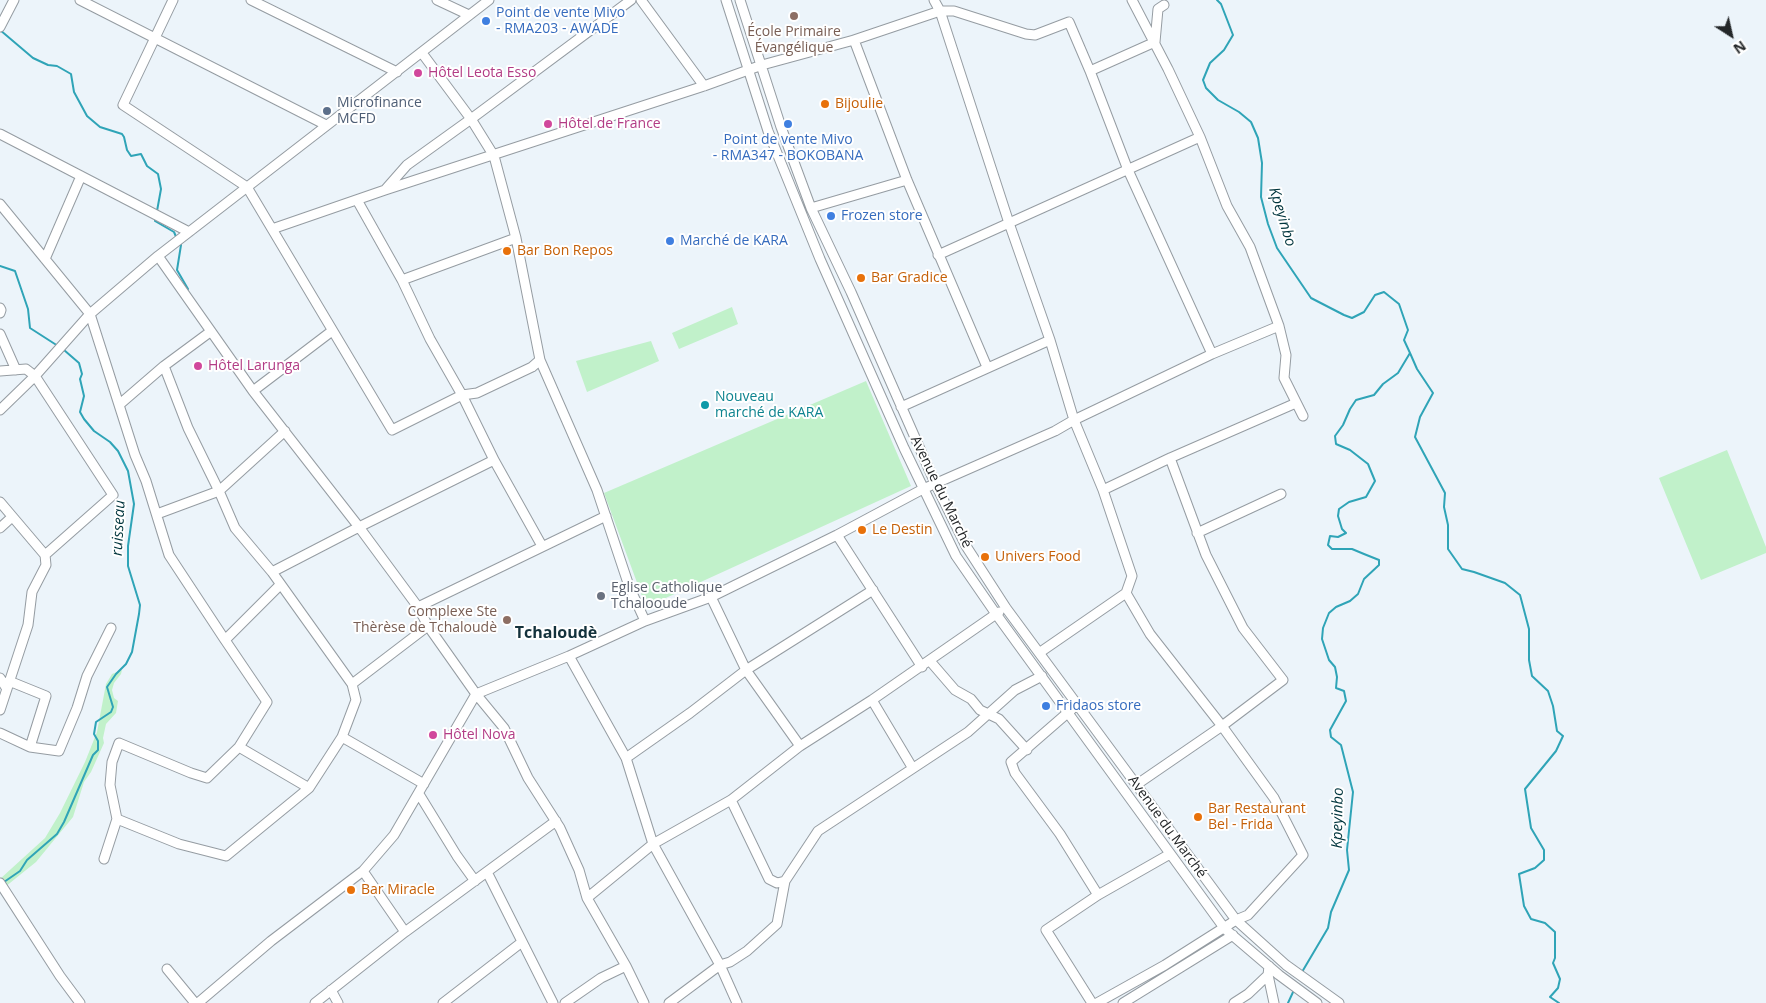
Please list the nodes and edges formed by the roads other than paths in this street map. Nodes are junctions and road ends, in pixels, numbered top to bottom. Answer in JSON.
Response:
{"nodes":[{"id":1,"x":14,"y":0,"type":"edge"},
{"id":2,"x":80,"y":0,"type":"edge"},
{"id":3,"x":174,"y":0,"type":"edge"},
{"id":4,"x":251,"y":0,"type":"edge"},
{"id":5,"x":437,"y":0,"type":"edge"},
{"id":6,"x":489,"y":0,"type":"edge"},
{"id":7,"x":631,"y":0,"type":"edge"},
{"id":8,"x":640,"y":0,"type":"edge"},
{"id":9,"x":726,"y":0,"type":"edge"},
{"id":10,"x":740,"y":0,"type":"edge"},
{"id":11,"x":934,"y":0,"type":"edge"},
{"id":12,"x":1132,"y":0,"type":"edge"},
{"id":13,"x":1164,"y":5,"type":"dead end"},
{"id":14,"x":940,"y":11,"type":"junction"},
{"id":15,"x":469,"y":15,"type":"junction"},
{"id":16,"x":0,"y":27,"type":"edge"},
{"id":17,"x":155,"y":38,"type":"junction"},
{"id":18,"x":854,"y":40,"type":"junction"},
{"id":19,"x":1155,"y":42,"type":"junction"},
{"id":20,"x":422,"y":53,"type":"junction"},
{"id":21,"x":762,"y":65,"type":"junction"},
{"id":22,"x":750,"y":70,"type":"junction"},
{"id":23,"x":1090,"y":71,"type":"junction"},
{"id":24,"x":397,"y":72,"type":"junction"},
{"id":25,"x":704,"y":86,"type":"junction"},
{"id":26,"x":471,"y":119,"type":"junction"},
{"id":27,"x":326,"y":125,"type":"junction"},
{"id":28,"x":781,"y":127,"type":"junction"},
{"id":29,"x":768,"y":131,"type":"junction"},
{"id":30,"x":0,"y":136,"type":"edge"},
{"id":31,"x":1200,"y":137,"type":"junction"},
{"id":32,"x":494,"y":156,"type":"junction"},
{"id":33,"x":1128,"y":170,"type":"junction"},
{"id":34,"x":81,"y":176,"type":"junction"},
{"id":35,"x":908,"y":180,"type":"junction"},
{"id":36,"x":247,"y":187,"type":"junction"},
{"id":37,"x":385,"y":190,"type":"junction"},
{"id":38,"x":357,"y":200,"type":"junction"},
{"id":39,"x":0,"y":204,"type":"edge"},
{"id":40,"x":811,"y":208,"type":"junction"},
{"id":41,"x":1010,"y":223,"type":"junction"},
{"id":42,"x":272,"y":229,"type":"junction"},
{"id":43,"x":189,"y":232,"type":"junction"},
{"id":44,"x":516,"y":238,"type":"junction"},
{"id":45,"x":833,"y":254,"type":"junction"},
{"id":46,"x":938,"y":255,"type":"junction"},
{"id":47,"x":158,"y":256,"type":"junction"},
{"id":48,"x":45,"y":259,"type":"junction"},
{"id":49,"x":820,"y":259,"type":"junction"},
{"id":50,"x":402,"y":280,"type":"junction"},
{"id":51,"x":0,"y":308,"type":"edge"},
{"id":52,"x":0,"y":313,"type":"edge"},
{"id":53,"x":90,"y":314,"type":"junction"},
{"id":54,"x":1279,"y":326,"type":"junction"},
{"id":55,"x":332,"y":331,"type":"junction"},
{"id":56,"x":210,"y":332,"type":"junction"},
{"id":57,"x":0,"y":334,"type":"edge"},
{"id":58,"x":1050,"y":340,"type":"junction"},
{"id":59,"x":1212,"y":354,"type":"junction"},
{"id":60,"x":540,"y":360,"type":"junction"},
{"id":61,"x":164,"y":366,"type":"junction"},
{"id":62,"x":987,"y":367,"type":"junction"},
{"id":63,"x":16,"y":370,"type":"junction"},
{"id":64,"x":0,"y":371,"type":"edge"},
{"id":65,"x":35,"y":376,"type":"junction"},
{"id":66,"x":253,"y":391,"type":"junction"},
{"id":67,"x":462,"y":395,"type":"junction"},
{"id":68,"x":1296,"y":403,"type":"junction"},
{"id":69,"x":120,"y":404,"type":"junction"},
{"id":70,"x":901,"y":407,"type":"junction"},
{"id":71,"x":0,"y":410,"type":"edge"},
{"id":72,"x":1303,"y":416,"type":"dead end"},
{"id":73,"x":1074,"y":420,"type":"junction"},
{"id":74,"x":285,"y":431,"type":"junction"},
{"id":75,"x":1170,"y":458,"type":"junction"},
{"id":76,"x":494,"y":460,"type":"junction"},
{"id":77,"x":935,"y":484,"type":"junction"},
{"id":78,"x":923,"y":489,"type":"junction"},
{"id":79,"x":1103,"y":490,"type":"junction"},
{"id":80,"x":220,"y":491,"type":"junction"},
{"id":81,"x":1281,"y":494,"type":"dead end"},
{"id":82,"x":0,"y":502,"type":"edge"},
{"id":83,"x":157,"y":514,"type":"junction"},
{"id":84,"x":606,"y":516,"type":"junction"},
{"id":85,"x":12,"y":517,"type":"junction"},
{"id":86,"x":359,"y":527,"type":"junction"},
{"id":87,"x":0,"y":528,"type":"edge"},
{"id":88,"x":1197,"y":533,"type":"junction"},
{"id":89,"x":837,"y":535,"type":"junction"},
{"id":90,"x":542,"y":546,"type":"junction"},
{"id":91,"x":45,"y":555,"type":"junction"},
{"id":92,"x":272,"y":572,"type":"junction"},
{"id":93,"x":280,"y":585,"type":"junction"},
{"id":94,"x":873,"y":590,"type":"junction"},
{"id":95,"x":1126,"y":593,"type":"junction"},
{"id":96,"x":711,"y":597,"type":"junction"},
{"id":97,"x":418,"y":607,"type":"junction"},
{"id":98,"x":1006,"y":608,"type":"junction"},
{"id":99,"x":996,"y":614,"type":"junction"},
{"id":100,"x":645,"y":621,"type":"junction"},
{"id":101,"x":428,"y":626,"type":"junction"},
{"id":102,"x":112,"y":628,"type":"dead end"},
{"id":103,"x":225,"y":640,"type":"junction"},
{"id":104,"x":1039,"y":653,"type":"junction"},
{"id":105,"x":569,"y":656,"type":"junction"},
{"id":106,"x":926,"y":664,"type":"junction"},
{"id":107,"x":746,"y":670,"type":"junction"},
{"id":108,"x":1042,"y":676,"type":"junction"},
{"id":109,"x":6,"y":683,"type":"edge"},
{"id":110,"x":352,"y":684,"type":"junction"},
{"id":111,"x":476,"y":694,"type":"junction"},
{"id":112,"x":872,"y":700,"type":"junction"},
{"id":113,"x":1076,"y":705,"type":"junction"},
{"id":114,"x":0,"y":710,"type":"edge"},
{"id":115,"x":1067,"y":712,"type":"junction"},
{"id":116,"x":990,"y":714,"type":"junction"},
{"id":117,"x":1222,"y":726,"type":"junction"},
{"id":118,"x":0,"y":733,"type":"edge"},
{"id":119,"x":342,"y":737,"type":"junction"},
{"id":120,"x":800,"y":746,"type":"junction"},
{"id":121,"x":30,"y":747,"type":"junction"},
{"id":122,"x":239,"y":747,"type":"junction"},
{"id":123,"x":1027,"y":750,"type":"junction"},
{"id":124,"x":626,"y":758,"type":"junction"},
{"id":125,"x":912,"y":767,"type":"junction"},
{"id":126,"x":424,"y":784,"type":"junction"},
{"id":127,"x":1136,"y":785,"type":"junction"},
{"id":128,"x":309,"y":788,"type":"junction"},
{"id":129,"x":418,"y":794,"type":"junction"},
{"id":130,"x":731,"y":800,"type":"junction"},
{"id":131,"x":117,"y":819,"type":"junction"},
{"id":132,"x":556,"y":821,"type":"junction"},
{"id":133,"x":653,"y":844,"type":"junction"},
{"id":134,"x":1170,"y":854,"type":"junction"},
{"id":135,"x":104,"y":860,"type":"dead end"},
{"id":136,"x":363,"y":871,"type":"junction"},
{"id":137,"x":488,"y":872,"type":"junction"},
{"id":138,"x":476,"y":881,"type":"junction"},
{"id":139,"x":785,"y":881,"type":"junction"},
{"id":140,"x":2,"y":886,"type":"edge"},
{"id":141,"x":1098,"y":895,"type":"junction"},
{"id":142,"x":588,"y":898,"type":"junction"},
{"id":143,"x":1236,"y":920,"type":"junction"},
{"id":144,"x":1225,"y":929,"type":"junction"},
{"id":145,"x":405,"y":932,"type":"junction"},
{"id":146,"x":1232,"y":935,"type":"junction"},
{"id":147,"x":522,"y":942,"type":"junction"},
{"id":148,"x":720,"y":965,"type":"junction"},
{"id":149,"x":626,"y":966,"type":"junction"},
{"id":150,"x":167,"y":969,"type":"dead end"},
{"id":151,"x":1268,"y":971,"type":"junction"},
{"id":152,"x":331,"y":990,"type":"junction"},
{"id":153,"x":80,"y":1003,"type":"edge"},
{"id":154,"x":197,"y":1003,"type":"edge"},
{"id":155,"x":315,"y":1003,"type":"edge"},
{"id":156,"x":338,"y":1003,"type":"edge"},
{"id":157,"x":443,"y":1003,"type":"edge"},
{"id":158,"x":553,"y":1003,"type":"edge"},
{"id":159,"x":565,"y":1003,"type":"edge"},
{"id":160,"x":644,"y":1003,"type":"edge"},
{"id":161,"x":669,"y":1003,"type":"edge"},
{"id":162,"x":737,"y":1003,"type":"edge"},
{"id":163,"x":1092,"y":1003,"type":"edge"},
{"id":164,"x":1097,"y":1003,"type":"edge"},
{"id":165,"x":1123,"y":1003,"type":"edge"},
{"id":166,"x":1234,"y":1003,"type":"edge"},
{"id":167,"x":1274,"y":1003,"type":"edge"},
{"id":168,"x":1317,"y":1003,"type":"edge"},
{"id":169,"x":1338,"y":1003,"type":"edge"}],
"edges":[{"from":1,"to":16,"type":"street"},
{"from":2,"to":17,"type":"street"},
{"from":3,"to":17,"type":"street"},
{"from":4,"to":24,"type":"street"},
{"from":5,"to":15,"type":"street"},
{"from":6,"to":15,"type":"street"},
{"from":7,"to":26,"type":"street"},
{"from":8,"to":25,"type":"street"},
{"from":9,"to":22,"type":"street","name":"Avenue du Marché"},
{"from":10,"to":21,"type":"street","name":"Avenue du Marché"},
{"from":11,"to":14,"type":"street"},
{"from":12,"to":19,"type":"street"},
{"from":13,"to":19,"type":"street"},
{"from":14,"to":18,"type":"street"},
{"from":14,"to":23,"type":"street"},
{"from":14,"to":41,"type":"street"},
{"from":15,"to":20,"type":"street"},
{"from":17,"to":27,"type":"street"},
{"from":17,"to":36,"type":"street"},
{"from":18,"to":21,"type":"street"},
{"from":18,"to":35,"type":"street"},
{"from":19,"to":23,"type":"street"},
{"from":19,"to":31,"type":"street"},
{"from":20,"to":24,"type":"street"},
{"from":20,"to":26,"type":"street"},
{"from":21,"to":22,"type":"street"},
{"from":21,"to":28,"type":"street","name":"Avenue du Marché"},
{"from":22,"to":25,"type":"street"},
{"from":22,"to":29,"type":"street","name":"Avenue du Marché"},
{"from":23,"to":33,"type":"street"},
{"from":24,"to":27,"type":"street"},
{"from":25,"to":32,"type":"street"},
{"from":26,"to":32,"type":"street"},
{"from":26,"to":37,"type":"street"},
{"from":27,"to":36,"type":"street"},
{"from":28,"to":29,"type":"street"},
{"from":28,"to":40,"type":"street","name":"Avenue du Marché"},
{"from":29,"to":49,"type":"street","name":"Avenue du Marché"},
{"from":30,"to":34,"type":"street"},
{"from":31,"to":33,"type":"street"},
{"from":31,"to":54,"type":"street"},
{"from":32,"to":37,"type":"street"},
{"from":32,"to":44,"type":"street"},
{"from":33,"to":41,"type":"street"},
{"from":33,"to":59,"type":"street"},
{"from":34,"to":43,"type":"street"},
{"from":34,"to":48,"type":"street"},
{"from":35,"to":40,"type":"street"},
{"from":35,"to":46,"type":"street"},
{"from":36,"to":42,"type":"street"},
{"from":36,"to":43,"type":"street"},
{"from":37,"to":38,"type":"street"},
{"from":38,"to":42,"type":"street"},
{"from":38,"to":50,"type":"street"},
{"from":39,"to":48,"type":"street"},
{"from":40,"to":45,"type":"street","name":"Avenue du Marché"},
{"from":41,"to":46,"type":"street"},
{"from":41,"to":58,"type":"street"},
{"from":42,"to":55,"type":"street"},
{"from":43,"to":47,"type":"street"},
{"from":44,"to":50,"type":"street"},
{"from":44,"to":60,"type":"street"},
{"from":45,"to":49,"type":"street"},
{"from":45,"to":70,"type":"street","name":"Avenue du Marché"},
{"from":46,"to":62,"type":"street"},
{"from":47,"to":53,"type":"street"},
{"from":47,"to":56,"type":"street"},
{"from":48,"to":53,"type":"street"},
{"from":49,"to":78,"type":"street","name":"Avenue du Marché"},
{"from":50,"to":67,"type":"street"},
{"from":51,"to":52,"type":"street"},
{"from":53,"to":65,"type":"street"},
{"from":53,"to":69,"type":"street"},
{"from":54,"to":59,"type":"street"},
{"from":54,"to":68,"type":"street"},
{"from":55,"to":66,"type":"street"},
{"from":55,"to":67,"type":"street"},
{"from":56,"to":61,"type":"street"},
{"from":56,"to":66,"type":"street"},
{"from":57,"to":63,"type":"street"},
{"from":58,"to":62,"type":"street"},
{"from":58,"to":73,"type":"street"},
{"from":59,"to":73,"type":"street"},
{"from":60,"to":67,"type":"street"},
{"from":60,"to":84,"type":"street"},
{"from":61,"to":69,"type":"street"},
{"from":61,"to":80,"type":"street"},
{"from":62,"to":70,"type":"street"},
{"from":63,"to":64,"type":"street"},
{"from":63,"to":65,"type":"street"},
{"from":65,"to":71,"type":"street"},
{"from":65,"to":91,"type":"street"},
{"from":66,"to":74,"type":"street"},
{"from":67,"to":76,"type":"street"},
{"from":68,"to":72,"type":"street"},
{"from":68,"to":75,"type":"street"},
{"from":69,"to":83,"type":"street"},
{"from":70,"to":77,"type":"street","name":"Avenue du Marché"},
{"from":73,"to":77,"type":"street"},
{"from":73,"to":79,"type":"street"},
{"from":74,"to":80,"type":"street"},
{"from":74,"to":86,"type":"street"},
{"from":75,"to":79,"type":"street"},
{"from":75,"to":88,"type":"street"},
{"from":76,"to":86,"type":"street"},
{"from":76,"to":90,"type":"street"},
{"from":77,"to":78,"type":"street"},
{"from":77,"to":98,"type":"street","name":"Avenue du Marché"},
{"from":78,"to":89,"type":"street"},
{"from":78,"to":99,"type":"street","name":"Avenue du Marché"},
{"from":79,"to":95,"type":"street"},
{"from":80,"to":83,"type":"street"},
{"from":80,"to":92,"type":"street"},
{"from":81,"to":88,"type":"street"},
{"from":82,"to":85,"type":"street"},
{"from":83,"to":103,"type":"street"},
{"from":84,"to":90,"type":"street"},
{"from":84,"to":100,"type":"street"},
{"from":85,"to":87,"type":"street"},
{"from":85,"to":91,"type":"street"},
{"from":86,"to":92,"type":"street"},
{"from":86,"to":97,"type":"street"},
{"from":88,"to":117,"type":"street"},
{"from":89,"to":94,"type":"street"},
{"from":89,"to":96,"type":"street"},
{"from":90,"to":97,"type":"street"},
{"from":91,"to":109,"type":"street"},
{"from":92,"to":93,"type":"street"},
{"from":93,"to":103,"type":"street"},
{"from":93,"to":110,"type":"street"},
{"from":94,"to":106,"type":"street"},
{"from":94,"to":107,"type":"street"},
{"from":95,"to":104,"type":"street"},
{"from":95,"to":117,"type":"street"},
{"from":96,"to":100,"type":"street"},
{"from":96,"to":107,"type":"street"},
{"from":97,"to":101,"type":"street"},
{"from":98,"to":99,"type":"street"},
{"from":98,"to":104,"type":"street","name":"Avenue du Marché"},
{"from":99,"to":106,"type":"street"},
{"from":99,"to":108,"type":"street","name":"Avenue du Marché"},
{"from":100,"to":105,"type":"street"},
{"from":101,"to":110,"type":"street"},
{"from":101,"to":111,"type":"street"},
{"from":102,"to":121,"type":"street"},
{"from":103,"to":122,"type":"street"},
{"from":104,"to":113,"type":"street","name":"Avenue du Marché"},
{"from":105,"to":111,"type":"street"},
{"from":105,"to":124,"type":"street"},
{"from":106,"to":112,"type":"street"},
{"from":106,"to":116,"type":"street"},
{"from":107,"to":120,"type":"street"},
{"from":107,"to":124,"type":"street"},
{"from":108,"to":115,"type":"street","name":"Avenue du Marché"},
{"from":108,"to":116,"type":"street"},
{"from":109,"to":114,"type":"street"},
{"from":109,"to":121,"type":"street"},
{"from":110,"to":119,"type":"street"},
{"from":111,"to":126,"type":"street"},
{"from":111,"to":132,"type":"street"},
{"from":112,"to":120,"type":"street"},
{"from":112,"to":125,"type":"street"},
{"from":113,"to":115,"type":"street"},
{"from":113,"to":127,"type":"street","name":"Avenue du Marché"},
{"from":115,"to":123,"type":"street"},
{"from":115,"to":134,"type":"street","name":"Avenue du Marché"},
{"from":116,"to":123,"type":"street"},
{"from":116,"to":125,"type":"street"},
{"from":117,"to":127,"type":"street"},
{"from":117,"to":143,"type":"street"},
{"from":118,"to":121,"type":"street"},
{"from":119,"to":126,"type":"street"},
{"from":119,"to":128,"type":"street"},
{"from":120,"to":130,"type":"street"},
{"from":122,"to":128,"type":"street"},
{"from":122,"to":131,"type":"street"},
{"from":123,"to":141,"type":"street"},
{"from":124,"to":133,"type":"street"},
{"from":125,"to":139,"type":"street"},
{"from":126,"to":129,"type":"street"},
{"from":127,"to":143,"type":"street","name":"Avenue du Marché"},
{"from":128,"to":131,"type":"street"},
{"from":129,"to":136,"type":"street"},
{"from":129,"to":138,"type":"street"},
{"from":130,"to":133,"type":"street"},
{"from":130,"to":139,"type":"street"},
{"from":131,"to":135,"type":"street"},
{"from":132,"to":137,"type":"street"},
{"from":132,"to":142,"type":"street"},
{"from":133,"to":142,"type":"street"},
{"from":133,"to":148,"type":"street"},
{"from":134,"to":141,"type":"street"},
{"from":134,"to":144,"type":"street","name":"Avenue du Marché"},
{"from":136,"to":145,"type":"street"},
{"from":136,"to":154,"type":"street"},
{"from":137,"to":138,"type":"street"},
{"from":137,"to":147,"type":"street"},
{"from":138,"to":145,"type":"street"},
{"from":139,"to":148,"type":"street"},
{"from":140,"to":153,"type":"street"},
{"from":141,"to":163,"type":"street"},
{"from":142,"to":149,"type":"street"},
{"from":143,"to":144,"type":"street"},
{"from":143,"to":169,"type":"street","name":"Avenue du Marché"},
{"from":144,"to":146,"type":"street","name":"Avenue du Marché"},
{"from":144,"to":164,"type":"street"},
{"from":145,"to":152,"type":"street"},
{"from":146,"to":151,"type":"street","name":"Avenue du Marché"},
{"from":146,"to":165,"type":"street"},
{"from":147,"to":157,"type":"street"},
{"from":147,"to":158,"type":"street"},
{"from":148,"to":161,"type":"street"},
{"from":148,"to":162,"type":"street"},
{"from":149,"to":159,"type":"street"},
{"from":149,"to":160,"type":"street"},
{"from":150,"to":154,"type":"street"},
{"from":151,"to":166,"type":"street"},
{"from":151,"to":167,"type":"street"},
{"from":151,"to":168,"type":"street","name":"Avenue du Marché"},
{"from":152,"to":155,"type":"street"},
{"from":152,"to":156,"type":"street"}]}
